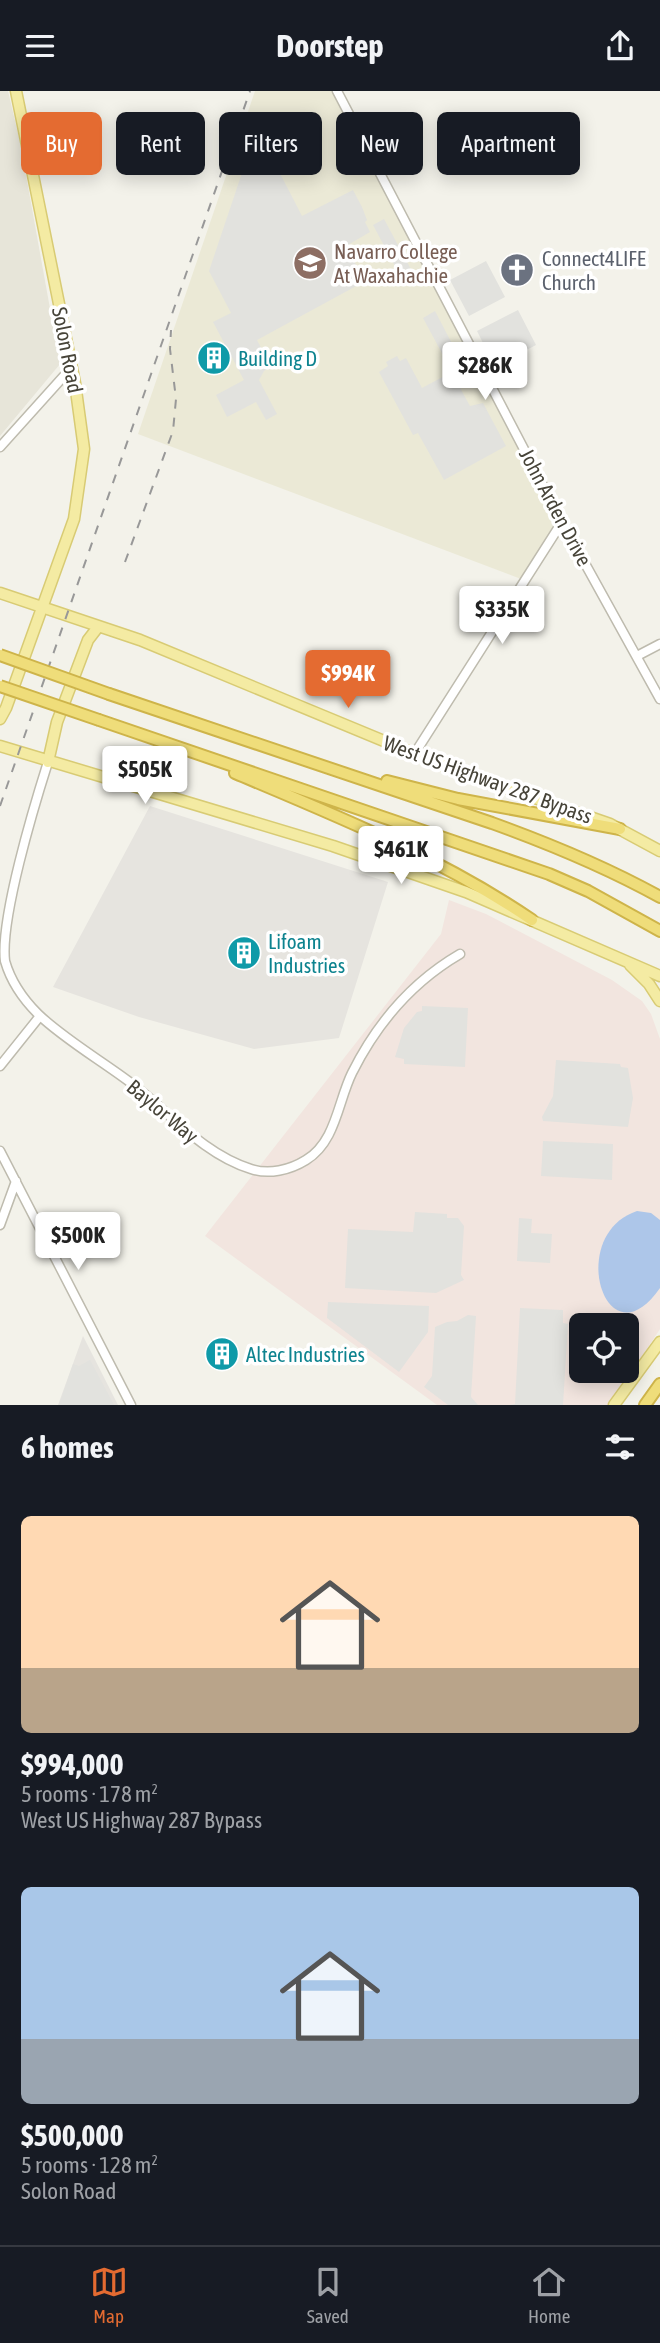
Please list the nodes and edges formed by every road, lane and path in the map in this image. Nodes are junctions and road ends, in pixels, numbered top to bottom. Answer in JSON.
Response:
{"nodes":[{"id":1,"x":16,"y":91,"type":"edge"},
{"id":2,"x":337,"y":91,"type":"edge"},
{"id":3,"x":72,"y":367,"type":"junction"},
{"id":4,"x":0,"y":447,"type":"edge"},
{"id":5,"x":562,"y":522,"type":"junction"},
{"id":6,"x":0,"y":593,"type":"edge"},
{"id":7,"x":43,"y":608,"type":"junction"},
{"id":8,"x":98,"y":627,"type":"junction"},
{"id":9,"x":660,"y":643,"type":"edge"},
{"id":10,"x":0,"y":655,"type":"edge"},
{"id":11,"x":637,"y":656,"type":"junction"},
{"id":12,"x":0,"y":686,"type":"edge"},
{"id":13,"x":660,"y":699,"type":"edge"},
{"id":14,"x":0,"y":719,"type":"edge"},
{"id":15,"x":0,"y":746,"type":"edge"},
{"id":16,"x":415,"y":754,"type":"junction"},
{"id":17,"x":291,"y":756,"type":"junction"},
{"id":18,"x":216,"y":760,"type":"junction"},
{"id":19,"x":48,"y":762,"type":"junction"},
{"id":20,"x":620,"y":829,"type":"junction"},
{"id":21,"x":660,"y":851,"type":"edge"},
{"id":22,"x":660,"y":897,"type":"edge"},
{"id":23,"x":532,"y":920,"type":"junction"},
{"id":24,"x":660,"y":931,"type":"edge"},
{"id":25,"x":460,"y":954,"type":"dead end"},
{"id":26,"x":624,"y":960,"type":"junction"},
{"id":27,"x":660,"y":975,"type":"edge"},
{"id":28,"x":660,"y":1001,"type":"edge"},
{"id":29,"x":40,"y":1016,"type":"junction"},
{"id":30,"x":0,"y":1066,"type":"edge"},
{"id":31,"x":0,"y":1151,"type":"edge"},
{"id":32,"x":16,"y":1181,"type":"junction"},
{"id":33,"x":0,"y":1225,"type":"edge"},
{"id":34,"x":660,"y":1342,"type":"edge"},
{"id":35,"x":660,"y":1384,"type":"edge"},
{"id":36,"x":131,"y":1405,"type":"edge"},
{"id":37,"x":614,"y":1405,"type":"edge"},
{"id":38,"x":645,"y":1405,"type":"edge"}],
"edges":[{"from":1,"to":3,"type":"main road","name":"Solon Road"},
{"from":2,"to":5,"type":"street","name":"John Arden Drive"},
{"from":3,"to":4,"type":"street"},
{"from":3,"to":7,"type":"main road","name":"Solon Road"},
{"from":5,"to":11,"type":"street","name":"John Arden Drive"},
{"from":5,"to":16,"type":"street"},
{"from":6,"to":7,"type":"main road","name":"West US Highway 287 Bypass"},
{"from":7,"to":8,"type":"main road","name":"West US Highway 287 Bypass"},
{"from":7,"to":14,"type":"main road","name":"Solon Road"},
{"from":8,"to":16,"type":"main road","name":"West US Highway 287 Bypass"},
{"from":8,"to":19,"type":"main road"},
{"from":9,"to":11,"type":"street"},
{"from":10,"to":17,"type":"highway","bridge":true},
{"from":11,"to":13,"type":"street","name":"John Arden Drive"},
{"from":12,"to":18,"type":"highway","bridge":true},
{"from":15,"to":19,"type":"main road"},
{"from":16,"to":20,"type":"main road","name":"West US Highway 287 Bypass"},
{"from":17,"to":20,"type":"highway"},
{"from":17,"to":22,"type":"highway"},
{"from":18,"to":23,"type":"highway"},
{"from":18,"to":24,"type":"highway"},
{"from":19,"to":23,"type":"main road"},
{"from":19,"to":29,"type":"street","name":"Baylor Way"},
{"from":20,"to":21,"type":"main road","name":"West US Highway 287 Bypass"},
{"from":23,"to":26,"type":"main road"},
{"from":25,"to":29,"type":"street","name":"Baylor Way"},
{"from":26,"to":27,"type":"main road"},
{"from":26,"to":28,"type":"main road"},
{"from":29,"to":30,"type":"street"},
{"from":31,"to":32,"type":"street"},
{"from":32,"to":33,"type":"street"},
{"from":32,"to":36,"type":"street"},
{"from":34,"to":37,"type":"main road"},
{"from":35,"to":38,"type":"highway"}]}
